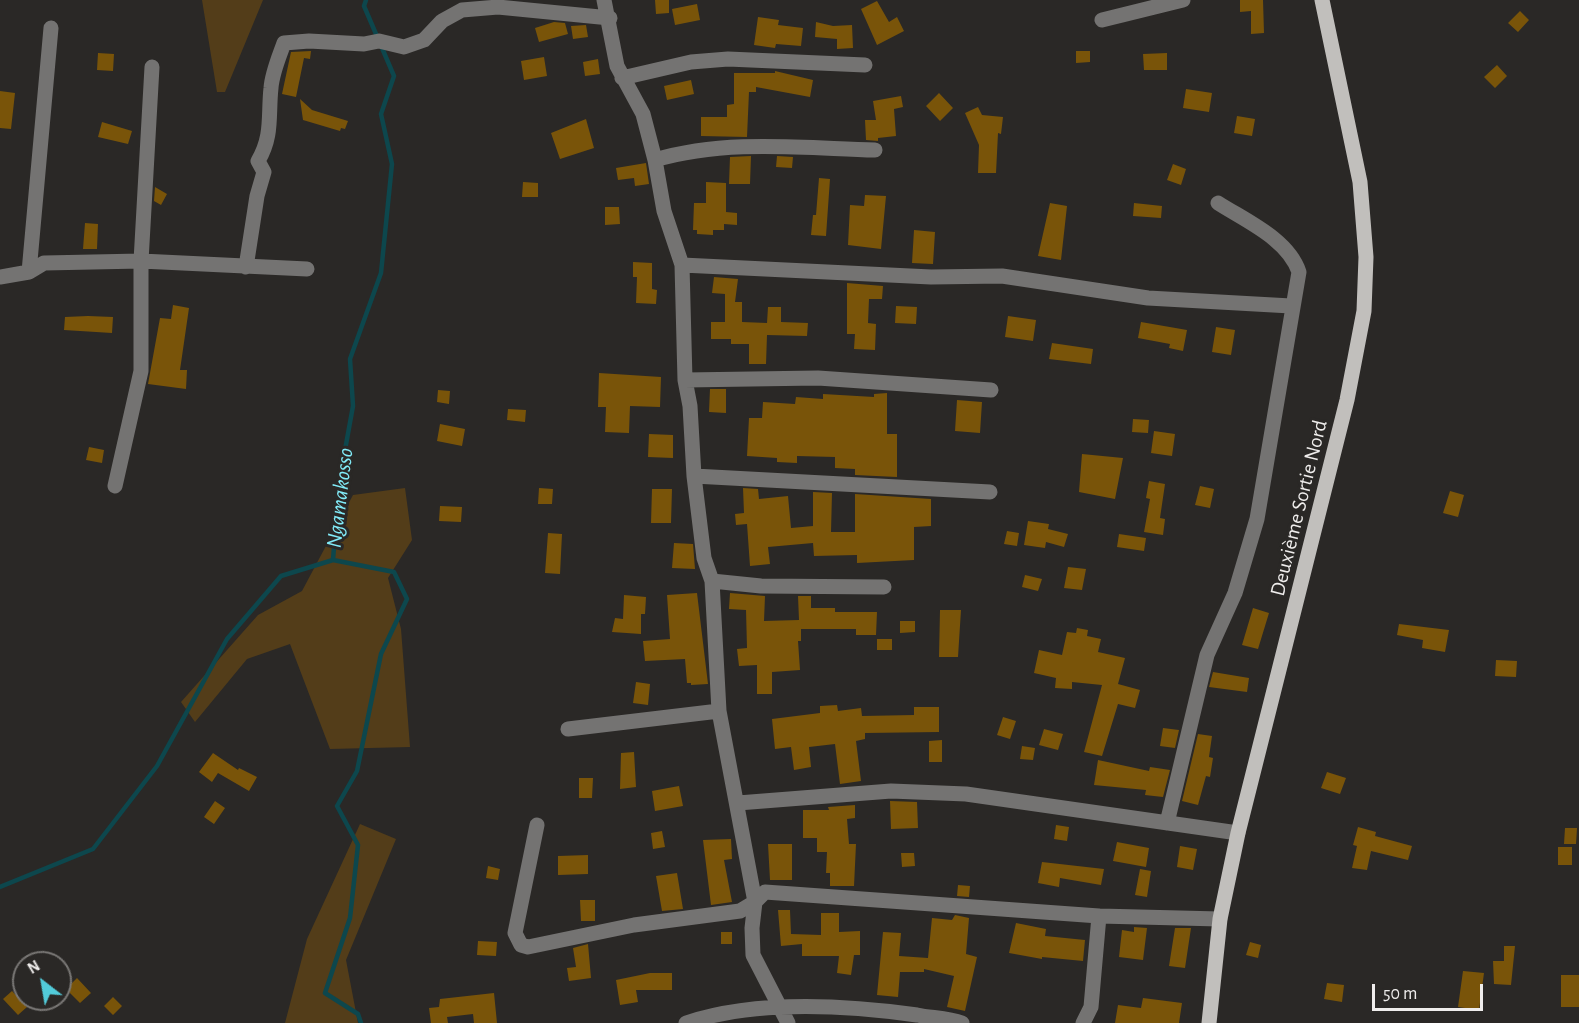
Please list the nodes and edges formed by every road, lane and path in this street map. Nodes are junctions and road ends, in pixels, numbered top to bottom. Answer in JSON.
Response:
{"nodes":[{"id":1,"x":604,"y":0,"type":"edge"},
{"id":2,"x":1183,"y":0,"type":"edge"},
{"id":3,"x":1322,"y":0,"type":"edge"},
{"id":4,"x":610,"y":18,"type":"junction"},
{"id":5,"x":1102,"y":20,"type":"dead end"},
{"id":6,"x":51,"y":28,"type":"dead end"},
{"id":7,"x":865,"y":65,"type":"dead end"},
{"id":8,"x":152,"y":67,"type":"dead end"},
{"id":9,"x":622,"y":78,"type":"junction"},
{"id":10,"x":875,"y":150,"type":"dead end"},
{"id":11,"x":655,"y":160,"type":"junction"},
{"id":12,"x":1218,"y":203,"type":"dead end"},
{"id":13,"x":141,"y":261,"type":"junction"},
{"id":14,"x":682,"y":265,"type":"junction"},
{"id":15,"x":246,"y":267,"type":"junction"},
{"id":16,"x":307,"y":269,"type":"dead end"},
{"id":17,"x":29,"y":272,"type":"junction"},
{"id":18,"x":0,"y":277,"type":"edge"},
{"id":19,"x":1291,"y":306,"type":"junction"},
{"id":20,"x":685,"y":380,"type":"junction"},
{"id":21,"x":991,"y":390,"type":"dead end"},
{"id":22,"x":694,"y":476,"type":"junction"},
{"id":23,"x":115,"y":486,"type":"dead end"},
{"id":24,"x":990,"y":492,"type":"dead end"},
{"id":25,"x":712,"y":581,"type":"junction"},
{"id":26,"x":884,"y":587,"type":"dead end"},
{"id":27,"x":719,"y":711,"type":"junction"},
{"id":28,"x":568,"y":729,"type":"dead end"},
{"id":29,"x":738,"y":803,"type":"junction"},
{"id":30,"x":1167,"y":823,"type":"junction"},
{"id":31,"x":537,"y":825,"type":"dead end"},
{"id":32,"x":1238,"y":833,"type":"junction"},
{"id":33,"x":755,"y":902,"type":"junction"},
{"id":34,"x":1099,"y":916,"type":"junction"},
{"id":35,"x":1220,"y":919,"type":"junction"},
{"id":36,"x":785,"y":1016,"type":"edge"},
{"id":37,"x":686,"y":1023,"type":"edge"},
{"id":38,"x":962,"y":1023,"type":"edge"},
{"id":39,"x":1083,"y":1023,"type":"edge"},
{"id":40,"x":1209,"y":1023,"type":"edge"}],
"edges":[{"from":1,"to":4,"type":"street"},
{"from":2,"to":5,"type":"street"},
{"from":3,"to":32,"type":"main road","name":"Deuxième Sortie Nord"},
{"from":4,"to":9,"type":"street"},
{"from":4,"to":15,"type":"street"},
{"from":6,"to":17,"type":"street"},
{"from":7,"to":9,"type":"street"},
{"from":8,"to":13,"type":"street"},
{"from":9,"to":11,"type":"street"},
{"from":10,"to":11,"type":"street"},
{"from":11,"to":14,"type":"street"},
{"from":12,"to":19,"type":"street"},
{"from":13,"to":15,"type":"street"},
{"from":13,"to":17,"type":"street"},
{"from":13,"to":23,"type":"street"},
{"from":14,"to":19,"type":"street"},
{"from":14,"to":20,"type":"street"},
{"from":15,"to":16,"type":"street"},
{"from":17,"to":18,"type":"street"},
{"from":19,"to":30,"type":"street"},
{"from":20,"to":21,"type":"street"},
{"from":20,"to":22,"type":"street"},
{"from":22,"to":24,"type":"street"},
{"from":22,"to":25,"type":"street"},
{"from":25,"to":26,"type":"street"},
{"from":25,"to":27,"type":"street"},
{"from":27,"to":28,"type":"street"},
{"from":27,"to":29,"type":"street"},
{"from":29,"to":30,"type":"street"},
{"from":29,"to":33,"type":"street"},
{"from":30,"to":32,"type":"street"},
{"from":31,"to":33,"type":"street"},
{"from":32,"to":35,"type":"main road","name":"Deuxième Sortie Nord"},
{"from":33,"to":34,"type":"street"},
{"from":33,"to":36,"type":"street"},
{"from":34,"to":35,"type":"street"},
{"from":34,"to":39,"type":"street"},
{"from":35,"to":40,"type":"main road","name":"Deuxième Sortie Nord"},
{"from":36,"to":37,"type":"street"},
{"from":36,"to":38,"type":"street"}]}
